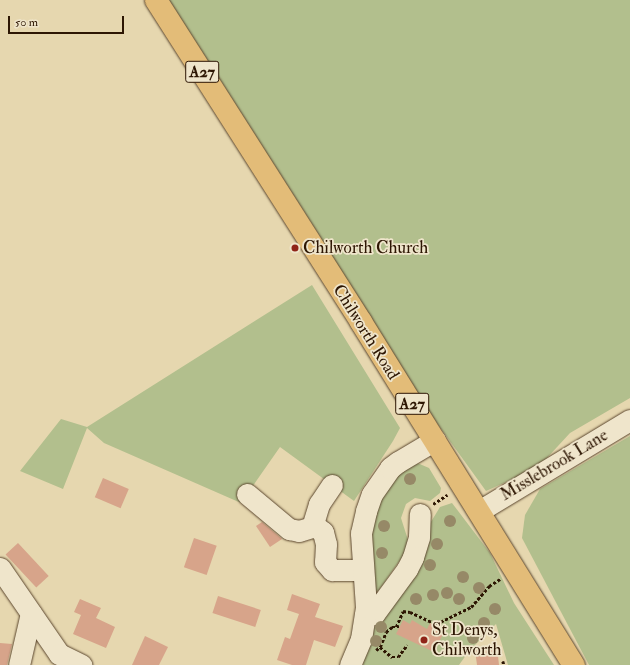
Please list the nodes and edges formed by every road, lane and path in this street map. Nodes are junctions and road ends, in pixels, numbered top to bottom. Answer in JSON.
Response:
{"nodes":[{"id":1,"x":156,"y":0,"type":"edge"},
{"id":2,"x":630,"y":420,"type":"edge"},
{"id":3,"x":435,"y":440,"type":"junction"},
{"id":4,"x":332,"y":485,"type":"dead end"},
{"id":5,"x":465,"y":489,"type":"junction"},
{"id":6,"x":247,"y":494,"type":"dead end"},
{"id":7,"x":479,"y":511,"type":"junction"},
{"id":8,"x":420,"y":514,"type":"joint"},
{"id":9,"x":312,"y":527,"type":"junction"},
{"id":10,"x":0,"y":568,"type":"edge"},
{"id":11,"x":363,"y":570,"type":"junction"},
{"id":12,"x":517,"y":571,"type":"junction"},
{"id":13,"x":31,"y":614,"type":"junction"},
{"id":14,"x":365,"y":615,"type":"junction"},
{"id":15,"x":407,"y":644,"type":"dead end"},
{"id":16,"x":380,"y":648,"type":"junction"},
{"id":17,"x":370,"y":654,"type":"dead end"},
{"id":18,"x":503,"y":661,"type":"dead end"},
{"id":19,"x":19,"y":665,"type":"edge"},
{"id":20,"x":82,"y":665,"type":"edge"},
{"id":21,"x":350,"y":665,"type":"edge"},
{"id":22,"x":504,"y":665,"type":"edge"},
{"id":23,"x":574,"y":665,"type":"edge"}],
"edges":[{"from":1,"to":3,"type":"main road","name":"Chilworth Road","number":"A27"},
{"from":2,"to":7,"type":"street","name":"Misslebrook Lane"},
{"from":3,"to":5,"type":"main road","name":"Chilworth Road","number":"A27"},
{"from":3,"to":11,"type":"street"},
{"from":4,"to":9,"type":"street"},
{"from":5,"to":7,"type":"main road","name":"Chilworth Road","number":"A27"},
{"from":5,"to":8,"type":"path"},
{"from":6,"to":9,"type":"street"},
{"from":7,"to":12,"type":"main road","name":"Chilworth Road","number":"A27"},
{"from":8,"to":14,"type":"street"},
{"from":9,"to":11,"type":"street"},
{"from":10,"to":13,"type":"street"},
{"from":11,"to":14,"type":"street"},
{"from":12,"to":16,"type":"path"},
{"from":12,"to":23,"type":"main road","name":"Chilworth Road","number":"A27"},
{"from":13,"to":19,"type":"street"},
{"from":13,"to":20,"type":"street"},
{"from":14,"to":21,"type":"street"},
{"from":15,"to":16,"type":"path"},
{"from":16,"to":17,"type":"path"},
{"from":18,"to":22,"type":"path"}]}
